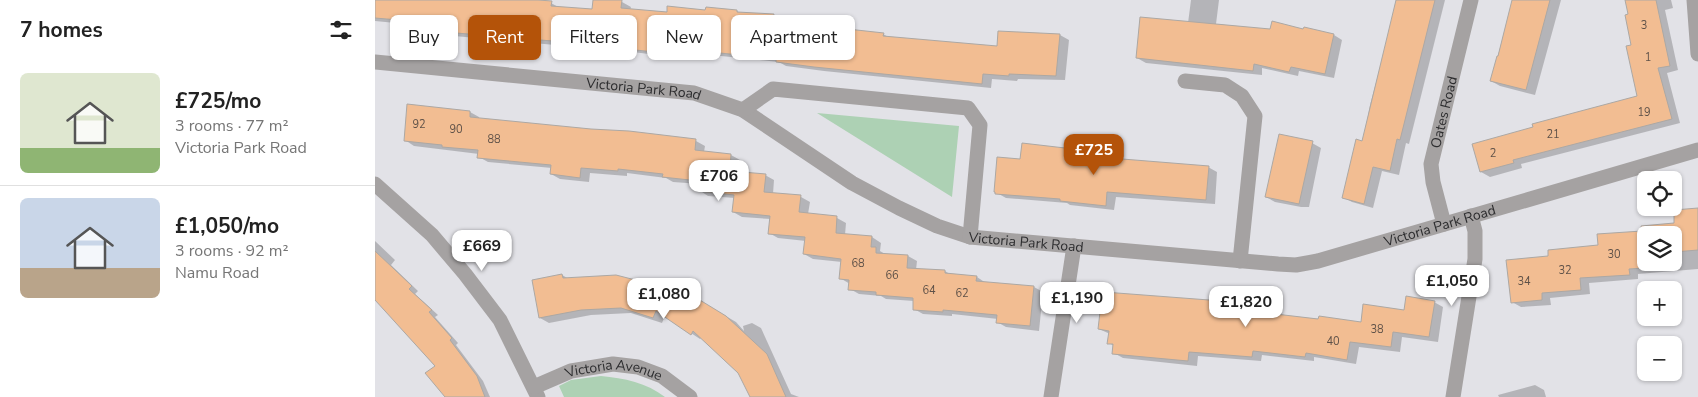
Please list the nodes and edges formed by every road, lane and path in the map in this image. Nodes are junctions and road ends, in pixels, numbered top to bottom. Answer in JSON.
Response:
{"nodes":[{"id":1,"x":1471,"y":0,"type":"edge"},
{"id":2,"x":1694,"y":0,"type":"edge"},
{"id":3,"x":1698,"y":54,"type":"edge"},
{"id":4,"x":375,"y":62,"type":"edge"},
{"id":5,"x":1185,"y":81,"type":"dead end"},
{"id":6,"x":743,"y":110,"type":"junction"},
{"id":7,"x":1698,"y":150,"type":"edge"},
{"id":8,"x":375,"y":184,"type":"edge"},
{"id":9,"x":1471,"y":216,"type":"junction"},
{"id":10,"x":1444,"y":224,"type":"junction"},
{"id":11,"x":970,"y":237,"type":"junction"},
{"id":12,"x":1074,"y":246,"type":"junction"},
{"id":13,"x":1240,"y":261,"type":"junction"},
{"id":14,"x":536,"y":392,"type":"edge"},
{"id":15,"x":690,"y":397,"type":"edge"},
{"id":16,"x":1051,"y":397,"type":"edge"},
{"id":17,"x":1453,"y":397,"type":"edge"}],
"edges":[{"from":1,"to":10,"type":"street","name":"Oates Road"},
{"from":2,"to":3,"type":"street"},
{"from":4,"to":6,"type":"street","name":"Victoria Park Road"},
{"from":5,"to":13,"type":"street"},
{"from":6,"to":11,"type":"street","name":"Victoria Park Road"},
{"from":6,"to":11,"type":"street"},
{"from":7,"to":9,"type":"street","name":"Victoria Park Road"},
{"from":8,"to":14,"type":"street","name":"Victoria Avenue"},
{"from":9,"to":10,"type":"street","name":"Victoria Park Road"},
{"from":9,"to":17,"type":"street"},
{"from":10,"to":13,"type":"street","name":"Victoria Park Road"},
{"from":11,"to":12,"type":"street","name":"Victoria Park Road"},
{"from":12,"to":13,"type":"street","name":"Victoria Park Road"},
{"from":12,"to":16,"type":"street"},
{"from":14,"to":15,"type":"street","name":"Victoria Avenue"}]}
